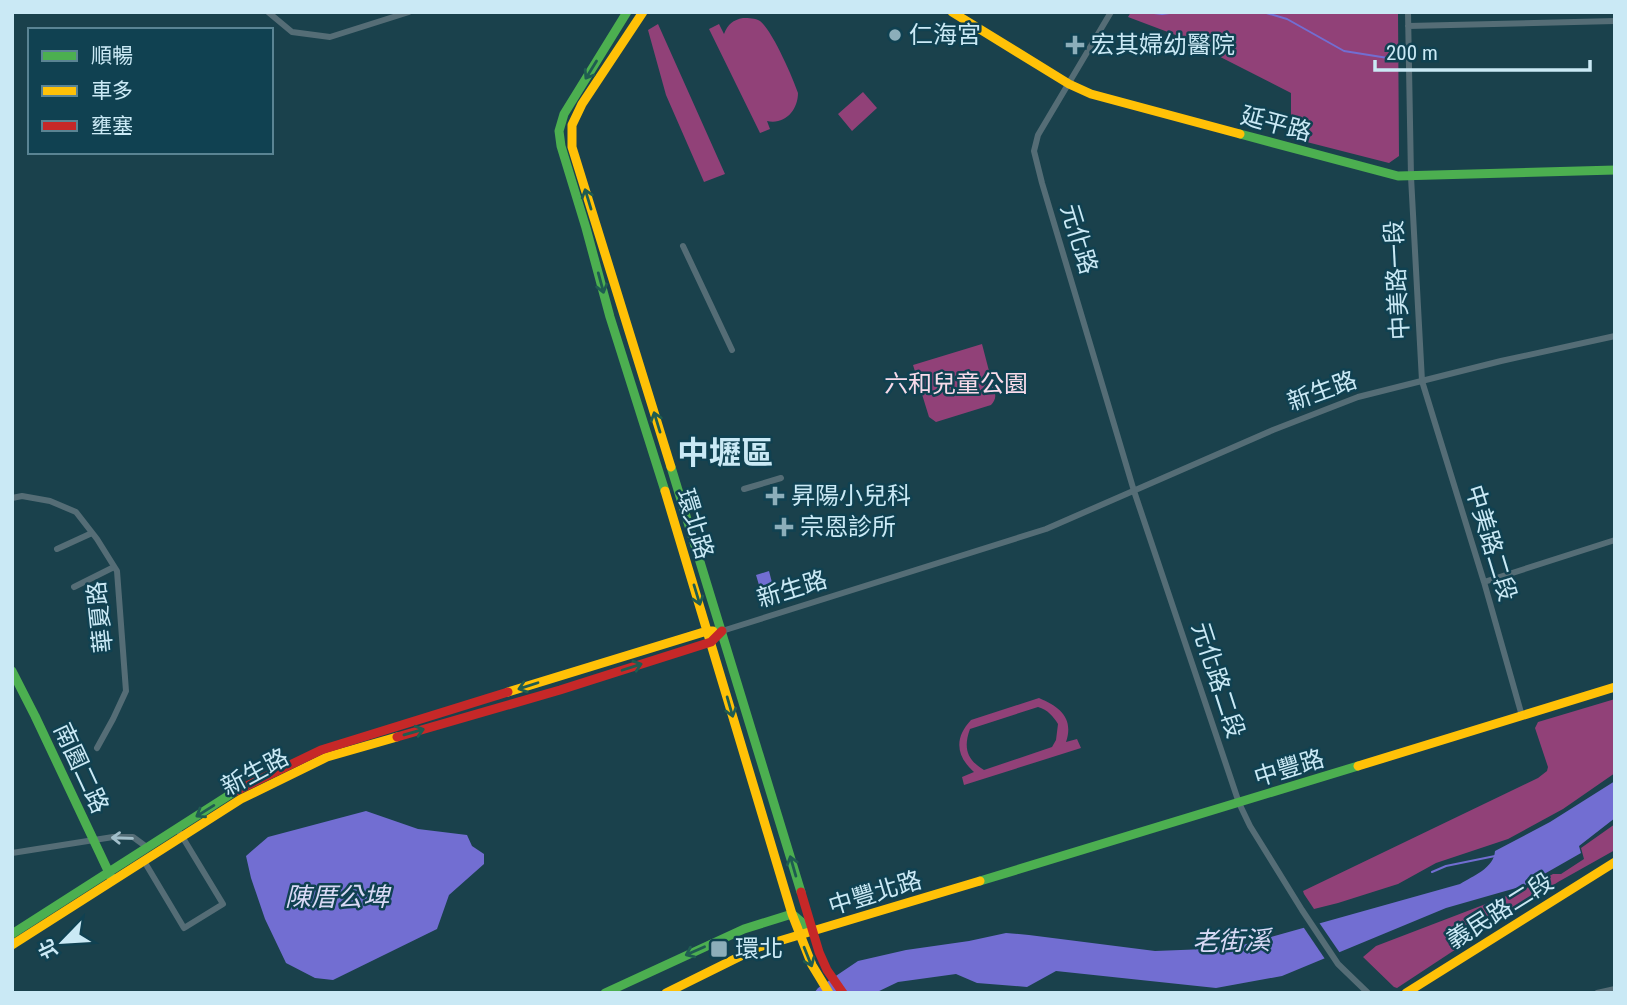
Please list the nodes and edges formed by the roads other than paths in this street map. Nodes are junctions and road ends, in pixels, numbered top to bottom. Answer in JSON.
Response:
{"nodes":[{"id":1,"x":268,"y":12,"type":"edge"},
{"id":2,"x":409,"y":12,"type":"edge"},
{"id":3,"x":629,"y":12,"type":"edge"},
{"id":4,"x":643,"y":12,"type":"edge"},
{"id":5,"x":952,"y":12,"type":"edge"},
{"id":6,"x":1111,"y":12,"type":"edge"},
{"id":7,"x":1408,"y":12,"type":"edge"},
{"id":8,"x":1615,"y":21,"type":"edge"},
{"id":9,"x":637,"y":23,"type":"junction"},
{"id":10,"x":1408,"y":26,"type":"junction"},
{"id":11,"x":1069,"y":84,"type":"junction"},
{"id":12,"x":1615,"y":170,"type":"edge"},
{"id":13,"x":1411,"y":177,"type":"junction"},
{"id":14,"x":683,"y":246,"type":"dead end"},
{"id":15,"x":1615,"y":336,"type":"edge"},
{"id":16,"x":732,"y":350,"type":"dead end"},
{"id":17,"x":1422,"y":381,"type":"junction"},
{"id":18,"x":644,"y":382,"type":"junction"},
{"id":19,"x":632,"y":386,"type":"junction"},
{"id":20,"x":781,"y":478,"type":"dead end"},
{"id":21,"x":744,"y":489,"type":"dead end"},
{"id":22,"x":1134,"y":491,"type":"junction"},
{"id":23,"x":12,"y":498,"type":"edge"},
{"id":24,"x":684,"y":509,"type":"junction"},
{"id":25,"x":672,"y":513,"type":"junction"},
{"id":26,"x":92,"y":533,"type":"junction"},
{"id":27,"x":1615,"y":540,"type":"edge"},
{"id":28,"x":57,"y":549,"type":"dead end"},
{"id":29,"x":114,"y":567,"type":"junction"},
{"id":30,"x":1483,"y":582,"type":"junction"},
{"id":31,"x":74,"y":587,"type":"dead end"},
{"id":32,"x":708,"y":631,"type":"junction"},
{"id":33,"x":722,"y":631,"type":"junction"},
{"id":34,"x":711,"y":642,"type":"junction"},
{"id":35,"x":12,"y":671,"type":"edge"},
{"id":36,"x":1615,"y":687,"type":"edge"},
{"id":37,"x":1522,"y":716,"type":"junction"},
{"id":38,"x":97,"y":748,"type":"dead end"},
{"id":39,"x":1239,"y":803,"type":"junction"},
{"id":40,"x":180,"y":832,"type":"junction"},
{"id":41,"x":93,"y":839,"type":"junction"},
{"id":42,"x":148,"y":848,"type":"junction"},
{"id":43,"x":12,"y":853,"type":"edge"},
{"id":44,"x":144,"y":862,"type":"junction"},
{"id":45,"x":1615,"y":862,"type":"edge"},
{"id":46,"x":111,"y":877,"type":"junction"},
{"id":47,"x":974,"y":883,"type":"joint"},
{"id":48,"x":792,"y":914,"type":"junction"},
{"id":49,"x":812,"y":932,"type":"junction"},
{"id":50,"x":12,"y":934,"type":"edge"},
{"id":51,"x":800,"y":936,"type":"junction"},
{"id":52,"x":12,"y":945,"type":"edge"},
{"id":53,"x":1615,"y":989,"type":"edge"},
{"id":54,"x":605,"y":993,"type":"edge"},
{"id":55,"x":666,"y":993,"type":"edge"},
{"id":56,"x":829,"y":993,"type":"edge"},
{"id":57,"x":843,"y":993,"type":"edge"},
{"id":58,"x":1368,"y":993,"type":"edge"},
{"id":59,"x":1406,"y":993,"type":"edge"},
{"id":60,"x":1597,"y":993,"type":"edge"}],
"edges":[{"from":1,"to":2,"type":"street"},
{"from":3,"to":9,"type":"street"},
{"from":3,"to":19,"type":"main road","name":"環北路","one_way":true},
{"from":4,"to":9,"type":"main road","name":"環北路"},
{"from":5,"to":11,"type":"main road","name":"延平路"},
{"from":6,"to":11,"type":"street","name":"元化路"},
{"from":7,"to":10,"type":"street","name":"中美路一段"},
{"from":8,"to":10,"type":"street"},
{"from":18,"to":9,"type":"main road","name":"環北路","one_way":true},
{"from":10,"to":13,"type":"street","name":"中美路一段"},
{"from":11,"to":13,"type":"main road","name":"延平路"},
{"from":11,"to":22,"type":"street","name":"元化路"},
{"from":12,"to":13,"type":"main road","name":"延平路"},
{"from":13,"to":17,"type":"street","name":"中美路一段"},
{"from":14,"to":16,"type":"street"},
{"from":15,"to":17,"type":"street","name":"新生路"},
{"from":17,"to":22,"type":"street","name":"新生路"},
{"from":17,"to":30,"type":"street","name":"中美路二段"},
{"from":18,"to":19,"type":"street"},
{"from":24,"to":18,"type":"main road","name":"環北路","one_way":true},
{"from":19,"to":25,"type":"main road","name":"環北路"},
{"from":20,"to":21,"type":"street"},
{"from":22,"to":33,"type":"street","name":"新生路"},
{"from":22,"to":39,"type":"street","name":"元化路二段"},
{"from":23,"to":26,"type":"street","name":"華夏路"},
{"from":24,"to":25,"type":"street"},
{"from":24,"to":33,"type":"main road","name":"環北路"},
{"from":25,"to":32,"type":"main road","name":"環北路","one_way":true},
{"from":26,"to":28,"type":"street"},
{"from":26,"to":29,"type":"street","name":"華夏路"},
{"from":27,"to":30,"type":"street"},
{"from":29,"to":31,"type":"street"},
{"from":29,"to":38,"type":"street","name":"華夏路"},
{"from":30,"to":37,"type":"street","name":"中美路二段"},
{"from":32,"to":33,"type":"main road"},
{"from":32,"to":34,"type":"main road","name":"環北路"},
{"from":32,"to":40,"type":"main road","one_way":true},
{"from":33,"to":34,"type":"main road","name":"新生路"},
{"from":49,"to":33,"type":"main road","name":"環北路","one_way":true},
{"from":40,"to":34,"type":"main road","name":"新生路","one_way":true},
{"from":34,"to":48,"type":"main road","name":"環北路","one_way":true},
{"from":35,"to":41,"type":"main road","name":"南園二路"},
{"from":36,"to":37,"type":"main road","name":"中豐路"},
{"from":37,"to":39,"type":"main road","name":"中豐路"},
{"from":39,"to":47,"type":"main road","name":"中豐路"},
{"from":39,"to":58,"type":"street","name":"元化路二段"},
{"from":40,"to":42,"type":"main road","name":"新生路"},
{"from":40,"to":44,"type":"main road","name":"新生路"},
{"from":40,"to":44,"type":"street"},
{"from":42,"to":41,"type":"street","one_way":true},
{"from":41,"to":43,"type":"street"},
{"from":41,"to":46,"type":"main road","name":"南園二路"},
{"from":42,"to":46,"type":"main road","name":"新生路"},
{"from":44,"to":46,"type":"main road","name":"新生路"},
{"from":45,"to":59,"type":"main road","name":"義民路二段"},
{"from":46,"to":50,"type":"main road","name":"新生路"},
{"from":46,"to":52,"type":"main road","name":"新生路"},
{"from":47,"to":49,"type":"main road","name":"中豐北路"},
{"from":48,"to":49,"type":"main road","name":"中豐北路"},
{"from":48,"to":51,"type":"main road","name":"環北路"},
{"from":48,"to":54,"type":"main road","one_way":true},
{"from":49,"to":51,"type":"main road"},
{"from":49,"to":57,"type":"main road","name":"環北路"},
{"from":51,"to":55,"type":"main road"},
{"from":51,"to":56,"type":"main road","name":"環北路","one_way":true},
{"from":53,"to":60,"type":"street"}]}
